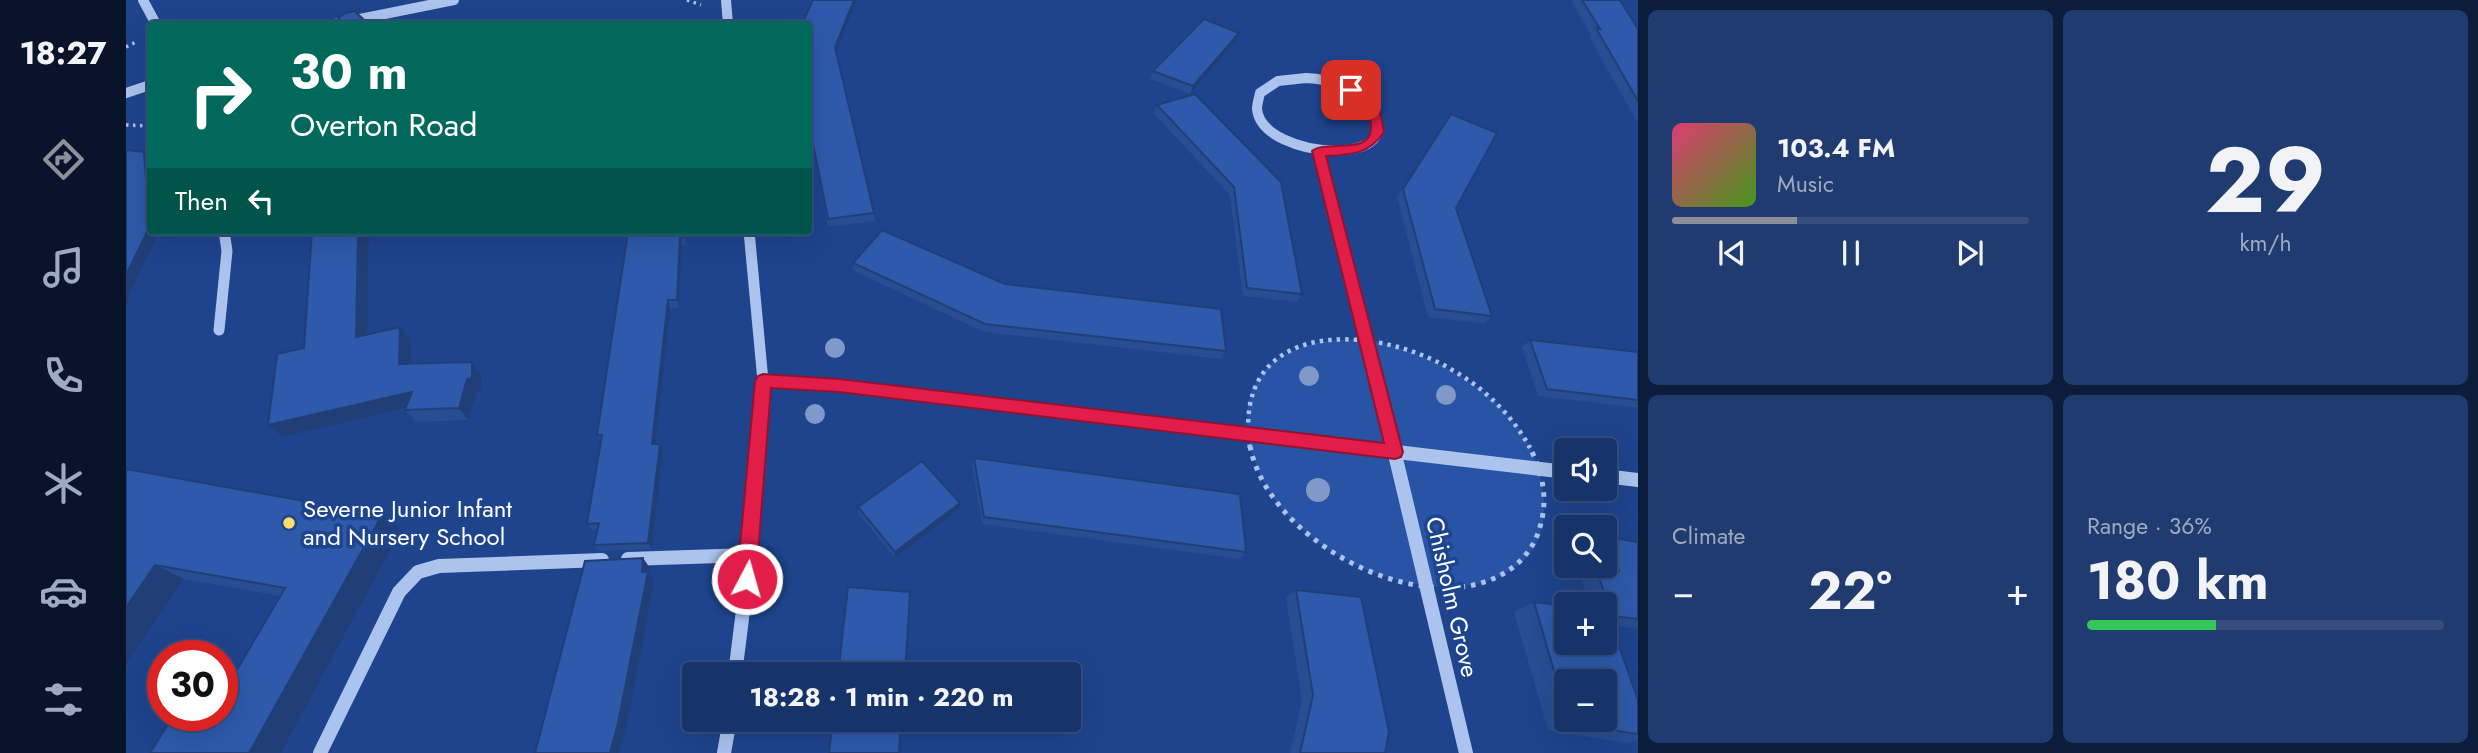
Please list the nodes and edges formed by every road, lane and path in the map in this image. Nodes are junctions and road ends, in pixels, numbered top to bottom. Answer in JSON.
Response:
{"nodes":[{"id":1,"x":143,"y":0,"type":"edge"},
{"id":2,"x":454,"y":0,"type":"edge"},
{"id":3,"x":726,"y":0,"type":"edge"},
{"id":4,"x":154,"y":21,"type":"edge"},
{"id":5,"x":350,"y":21,"type":"edge"},
{"id":6,"x":728,"y":21,"type":"edge"},
{"id":7,"x":147,"y":86,"type":"edge"},
{"id":8,"x":126,"y":93,"type":"edge"},
{"id":9,"x":126,"y":125,"type":"edge"},
{"id":10,"x":147,"y":126,"type":"edge"},
{"id":11,"x":1319,"y":151,"type":"junction"},
{"id":12,"x":225,"y":235,"type":"edge"},
{"id":13,"x":749,"y":235,"type":"edge"},
{"id":14,"x":219,"y":330,"type":"dead end"},
{"id":15,"x":763,"y":381,"type":"junction"},
{"id":16,"x":1395,"y":452,"type":"junction"},
{"id":17,"x":1554,"y":471,"type":"edge"},
{"id":18,"x":1617,"y":477,"type":"edge"},
{"id":19,"x":1638,"y":480,"type":"edge"},
{"id":20,"x":750,"y":555,"type":"junction"},
{"id":21,"x":737,"y":662,"type":"edge"},
{"id":22,"x":728,"y":732,"type":"edge"},
{"id":23,"x":320,"y":753,"type":"edge"},
{"id":24,"x":724,"y":753,"type":"edge"},
{"id":25,"x":1466,"y":753,"type":"edge"}],
"edges":[{"from":1,"to":4,"type":"street"},
{"from":2,"to":5,"type":"street"},
{"from":3,"to":6,"type":"street"},
{"from":7,"to":8,"type":"street"},
{"from":9,"to":10,"type":"path"},
{"from":11,"to":11,"type":"street"},
{"from":11,"to":16,"type":"street","name":"Chisholm Grove"},
{"from":12,"to":14,"type":"street"},
{"from":13,"to":15,"type":"street"},
{"from":15,"to":16,"type":"street"},
{"from":15,"to":20,"type":"street"},
{"from":16,"to":17,"type":"street"},
{"from":16,"to":25,"type":"street","name":"Chisholm Grove"},
{"from":18,"to":19,"type":"street"},
{"from":20,"to":21,"type":"street"},
{"from":20,"to":23,"type":"lane"},
{"from":22,"to":24,"type":"street"}]}
